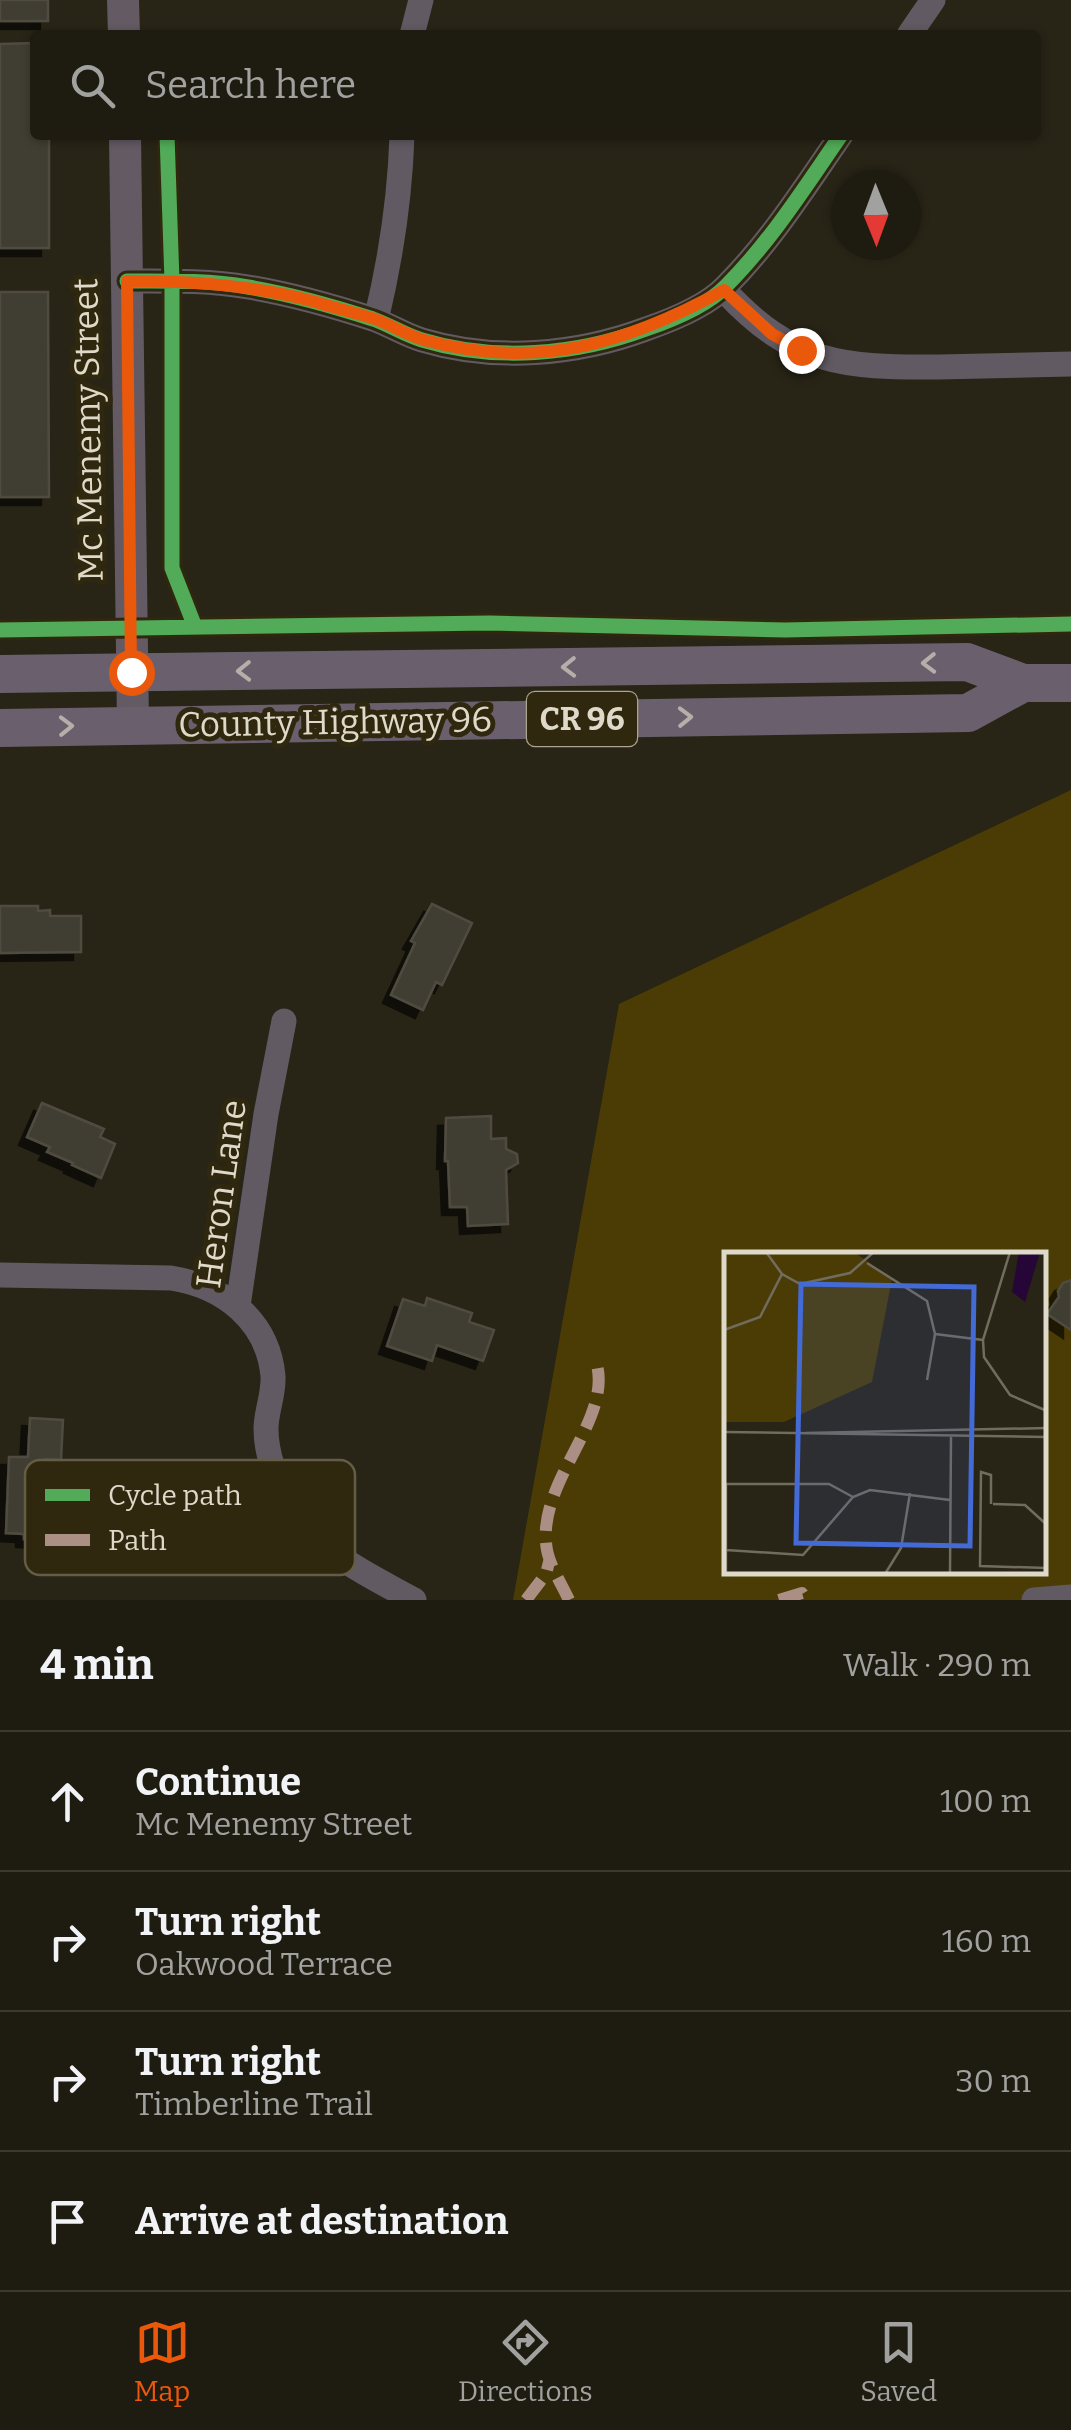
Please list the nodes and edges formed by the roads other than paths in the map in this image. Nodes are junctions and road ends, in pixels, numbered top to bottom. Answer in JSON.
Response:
{"nodes":[{"id":1,"x":124,"y":0,"type":"edge"},
{"id":2,"x":421,"y":0,"type":"edge"},
{"id":3,"x":933,"y":0,"type":"edge"},
{"id":4,"x":124,"y":30,"type":"edge"},
{"id":5,"x":413,"y":30,"type":"edge"},
{"id":6,"x":912,"y":30,"type":"edge"},
{"id":7,"x":125,"y":140,"type":"edge"},
{"id":8,"x":402,"y":140,"type":"edge"},
{"id":9,"x":838,"y":140,"type":"edge"},
{"id":10,"x":127,"y":281,"type":"junction"},
{"id":11,"x":724,"y":290,"type":"junction"},
{"id":12,"x":376,"y":320,"type":"junction"},
{"id":13,"x":1071,"y":364,"type":"edge"},
{"id":14,"x":131,"y":672,"type":"junction"},
{"id":15,"x":0,"y":674,"type":"edge"},
{"id":16,"x":1023,"y":683,"type":"junction"},
{"id":17,"x":1071,"y":683,"type":"edge"},
{"id":18,"x":133,"y":725,"type":"junction"},
{"id":19,"x":0,"y":728,"type":"edge"},
{"id":20,"x":284,"y":1021,"type":"dead end"},
{"id":21,"x":0,"y":1274,"type":"edge"},
{"id":22,"x":238,"y":1306,"type":"junction"},
{"id":23,"x":271,"y":1460,"type":"edge"},
{"id":24,"x":355,"y":1566,"type":"edge"},
{"id":25,"x":1071,"y":1597,"type":"edge"},
{"id":26,"x":414,"y":1600,"type":"edge"},
{"id":27,"x":1034,"y":1600,"type":"edge"}],
"edges":[{"from":1,"to":4,"type":"street"},
{"from":2,"to":5,"type":"street"},
{"from":3,"to":6,"type":"street"},
{"from":7,"to":10,"type":"street","name":"Mc Menemy Street"},
{"from":8,"to":12,"type":"street"},
{"from":9,"to":11,"type":"street"},
{"from":10,"to":12,"type":"street"},
{"from":10,"to":14,"type":"street","name":"Mc Menemy Street"},
{"from":11,"to":12,"type":"street"},
{"from":11,"to":13,"type":"street"},
{"from":14,"to":15,"type":"main road","name":"County Highway 96","number":"CR 96"},
{"from":16,"to":14,"type":"main road","name":"County Highway 96","number":"CR 96","one_way":true},
{"from":14,"to":18,"type":"street","name":"Mc Menemy Street"},
{"from":16,"to":17,"type":"main road","name":"County Highway 96","number":"CR 96"},
{"from":18,"to":16,"type":"main road","name":"County Highway 96","number":"CR 96","one_way":true},
{"from":19,"to":18,"type":"main road","name":"County Highway 96","number":"CR 96","one_way":true},
{"from":20,"to":22,"type":"street","name":"Heron Lane"},
{"from":21,"to":22,"type":"street"},
{"from":22,"to":23,"type":"street","name":"Heron Lane"},
{"from":24,"to":26,"type":"street","name":"Heron Lane"},
{"from":25,"to":27,"type":"street"}]}
